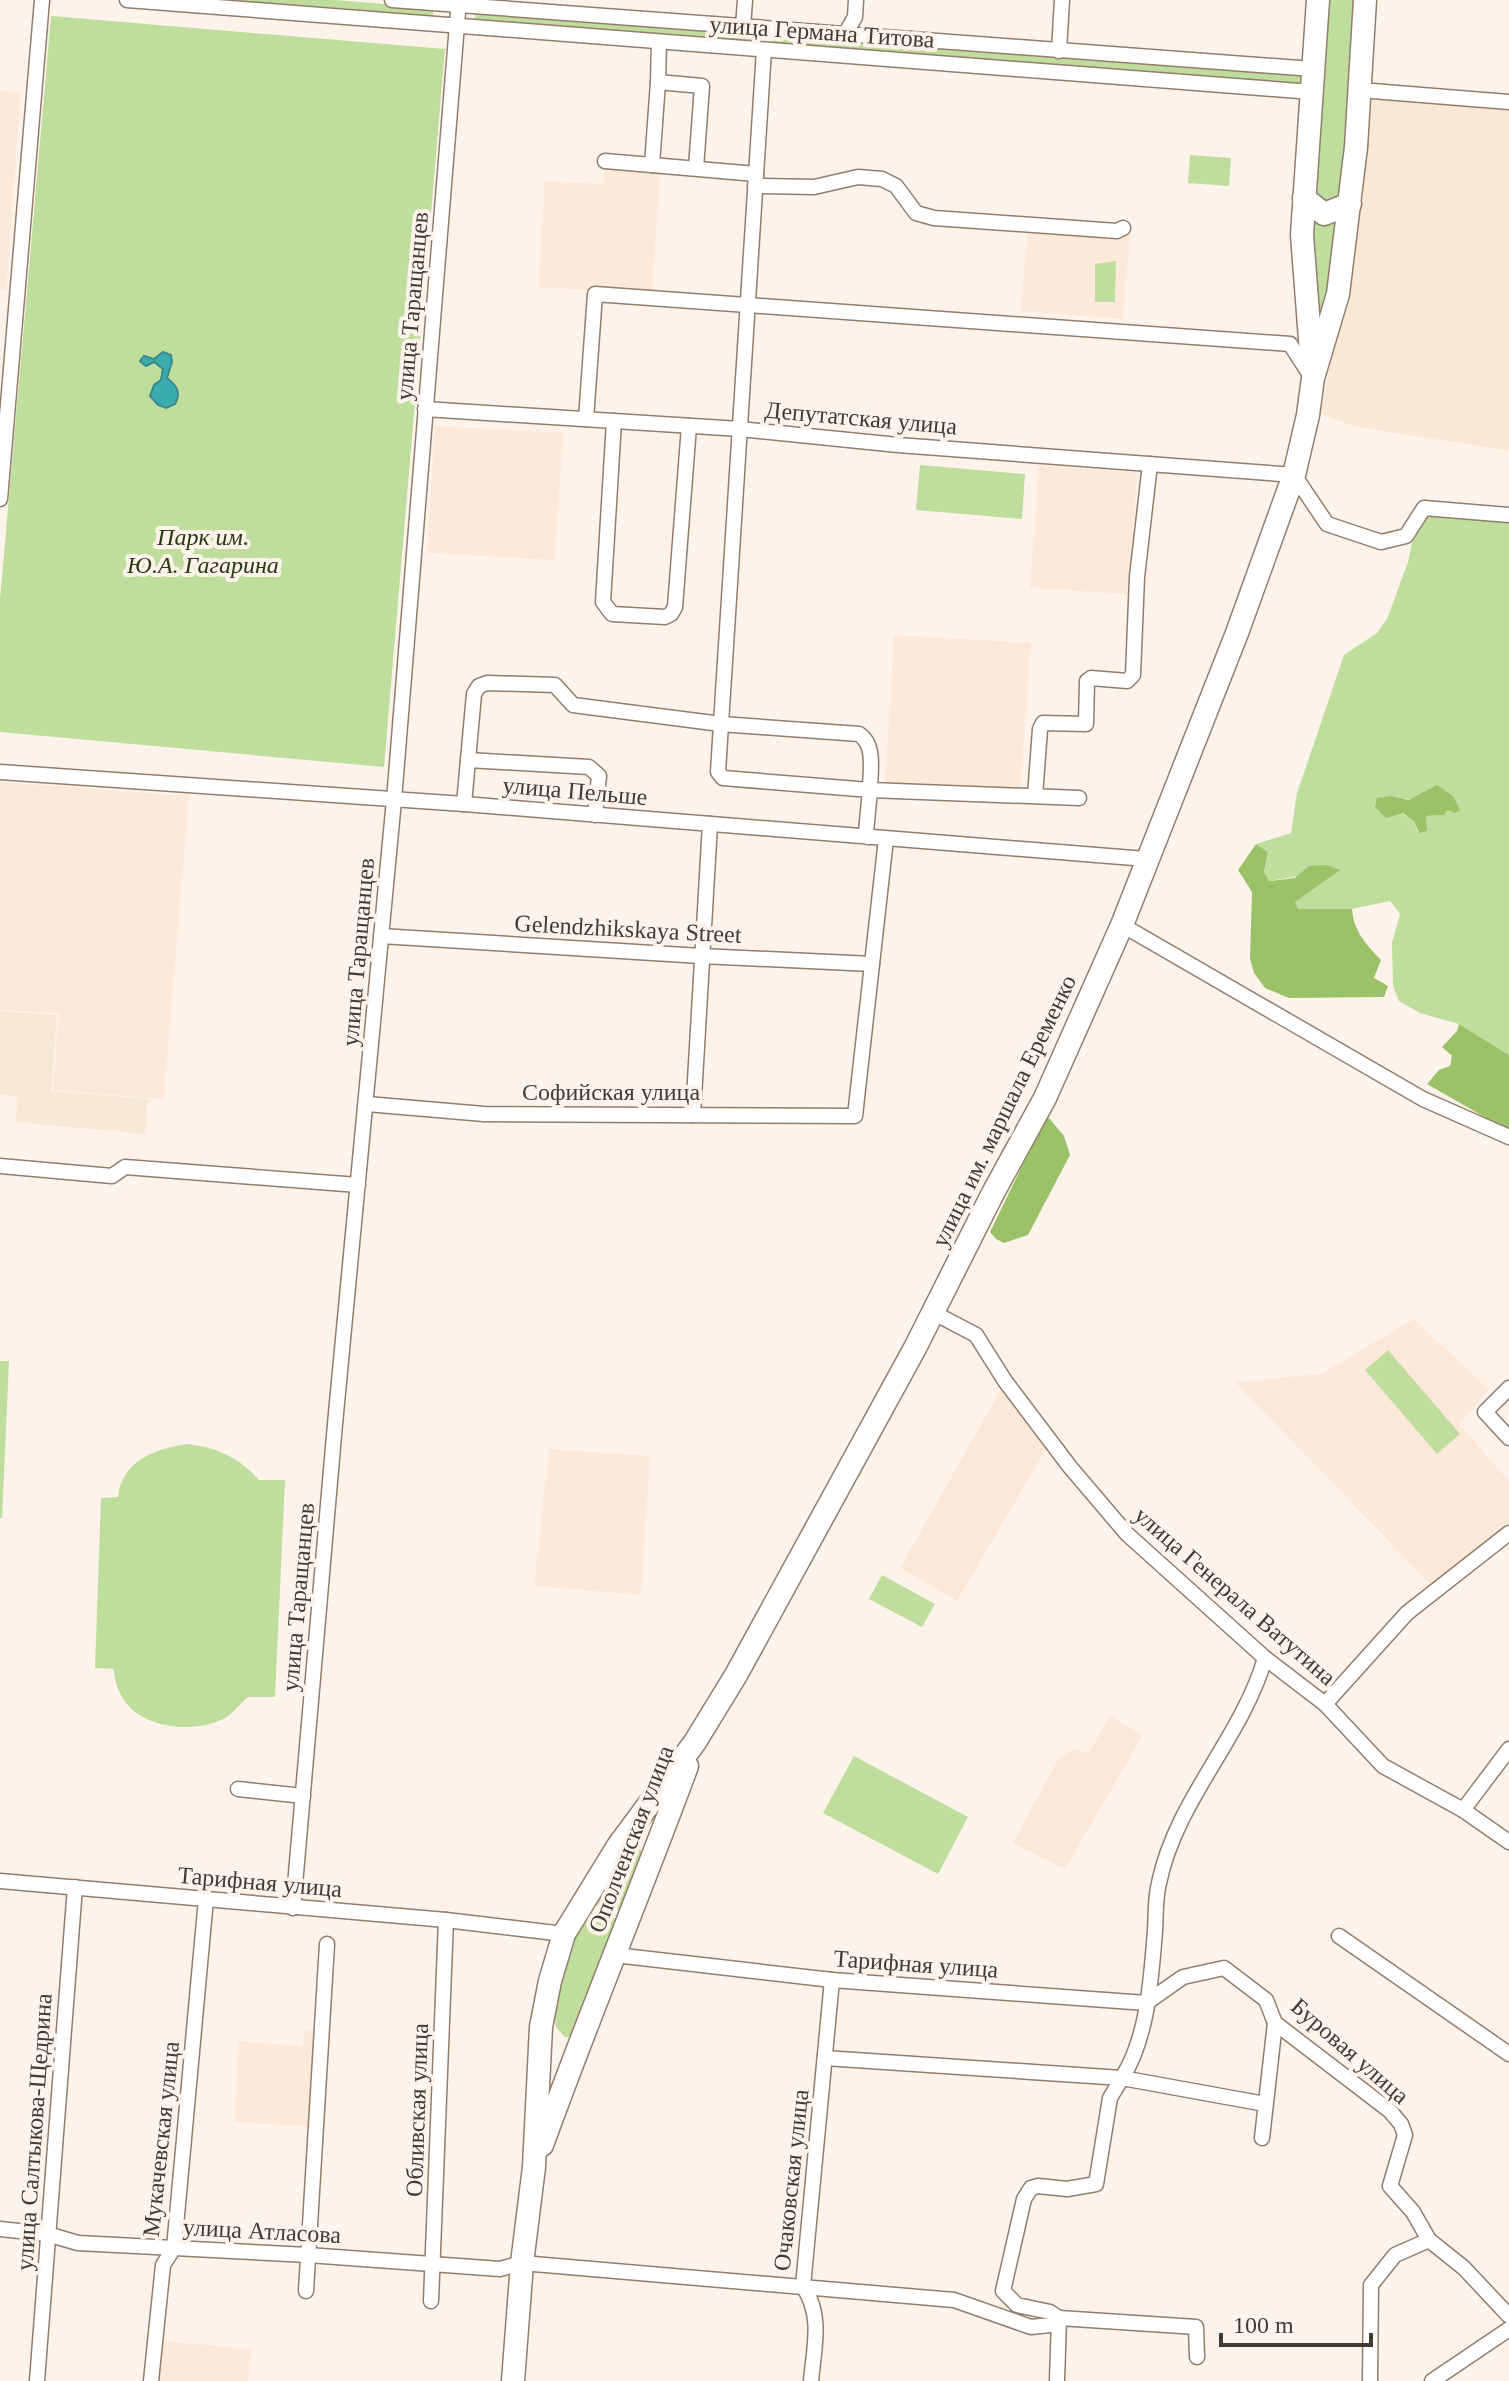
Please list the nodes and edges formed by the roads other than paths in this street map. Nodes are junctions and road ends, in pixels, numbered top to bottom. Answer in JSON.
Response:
{"nodes":[{"id":1,"x":42,"y":0,"type":"edge"},
{"id":2,"x":127,"y":0,"type":"edge"},
{"id":3,"x":392,"y":0,"type":"edge"},
{"id":4,"x":745,"y":0,"type":"edge"},
{"id":5,"x":856,"y":0,"type":"edge"},
{"id":6,"x":1062,"y":0,"type":"edge"},
{"id":7,"x":1318,"y":0,"type":"edge"},
{"id":8,"x":1365,"y":0,"type":"edge"},
{"id":9,"x":459,"y":2,"type":"edge"},
{"id":10,"x":458,"y":25,"type":"junction"},
{"id":11,"x":743,"y":27,"type":"junction"},
{"id":12,"x":763,"y":29,"type":"junction"},
{"id":13,"x":844,"y":36,"type":"junction"},
{"id":14,"x":659,"y":42,"type":"junction"},
{"id":15,"x":762,"y":50,"type":"junction"},
{"id":16,"x":1059,"y":51,"type":"junction"},
{"id":17,"x":1312,"y":80,"type":"junction"},
{"id":18,"x":658,"y":82,"type":"junction"},
{"id":19,"x":1360,"y":90,"type":"junction"},
{"id":20,"x":1509,"y":102,"type":"edge"},
{"id":21,"x":605,"y":161,"type":"dead end"},
{"id":22,"x":652,"y":165,"type":"junction"},
{"id":23,"x":696,"y":168,"type":"junction"},
{"id":24,"x":756,"y":180,"type":"junction"},
{"id":25,"x":1304,"y":198,"type":"junction"},
{"id":26,"x":1350,"y":204,"type":"junction"},
{"id":27,"x":1123,"y":228,"type":"dead end"},
{"id":28,"x":747,"y":304,"type":"junction"},
{"id":29,"x":1313,"y":378,"type":"junction"},
{"id":30,"x":425,"y":409,"type":"junction"},
{"id":31,"x":586,"y":419,"type":"junction"},
{"id":32,"x":614,"y":421,"type":"junction"},
{"id":33,"x":689,"y":426,"type":"junction"},
{"id":34,"x":740,"y":429,"type":"junction"},
{"id":35,"x":1150,"y":464,"type":"junction"},
{"id":36,"x":1294,"y":475,"type":"junction"},
{"id":37,"x":0,"y":499,"type":"edge"},
{"id":38,"x":1509,"y":515,"type":"edge"},
{"id":39,"x":721,"y":724,"type":"junction"},
{"id":40,"x":468,"y":760,"type":"junction"},
{"id":41,"x":0,"y":772,"type":"edge"},
{"id":42,"x":870,"y":790,"type":"junction"},
{"id":43,"x":1035,"y":796,"type":"junction"},
{"id":44,"x":1079,"y":798,"type":"dead end"},
{"id":45,"x":394,"y":800,"type":"junction"},
{"id":46,"x":464,"y":804,"type":"junction"},
{"id":47,"x":595,"y":815,"type":"junction"},
{"id":48,"x":710,"y":824,"type":"junction"},
{"id":49,"x":868,"y":837,"type":"junction"},
{"id":50,"x":886,"y":839,"type":"junction"},
{"id":51,"x":1146,"y":859,"type":"junction"},
{"id":52,"x":1122,"y":925,"type":"junction"},
{"id":53,"x":381,"y":936,"type":"junction"},
{"id":54,"x":701,"y":956,"type":"junction"},
{"id":55,"x":872,"y":964,"type":"junction"},
{"id":56,"x":367,"y":1104,"type":"junction"},
{"id":57,"x":693,"y":1115,"type":"junction"},
{"id":58,"x":1509,"y":1137,"type":"edge"},
{"id":59,"x":0,"y":1166,"type":"edge"},
{"id":60,"x":358,"y":1185,"type":"junction"},
{"id":61,"x":934,"y":1313,"type":"junction"},
{"id":62,"x":1509,"y":1388,"type":"edge"},
{"id":63,"x":1509,"y":1438,"type":"edge"},
{"id":64,"x":1509,"y":1533,"type":"edge"},
{"id":65,"x":1265,"y":1658,"type":"junction"},
{"id":66,"x":1325,"y":1704,"type":"junction"},
{"id":67,"x":695,"y":1742,"type":"junction"},
{"id":68,"x":1509,"y":1749,"type":"edge"},
{"id":69,"x":238,"y":1789,"type":"dead end"},
{"id":70,"x":303,"y":1796,"type":"junction"},
{"id":71,"x":1463,"y":1810,"type":"junction"},
{"id":72,"x":1509,"y":1842,"type":"edge"},
{"id":73,"x":618,"y":1846,"type":"junction"},
{"id":74,"x":652,"y":1861,"type":"junction"},
{"id":75,"x":0,"y":1881,"type":"edge"},
{"id":76,"x":75,"y":1887,"type":"junction"},
{"id":77,"x":206,"y":1899,"type":"junction"},
{"id":78,"x":293,"y":1908,"type":"junction"},
{"id":79,"x":446,"y":1920,"type":"junction"},
{"id":80,"x":564,"y":1934,"type":"junction"},
{"id":81,"x":1339,"y":1936,"type":"dead end"},
{"id":82,"x":327,"y":1944,"type":"dead end"},
{"id":83,"x":615,"y":1955,"type":"junction"},
{"id":84,"x":832,"y":1980,"type":"junction"},
{"id":85,"x":1146,"y":2003,"type":"junction"},
{"id":86,"x":1275,"y":2023,"type":"junction"},
{"id":87,"x":541,"y":2027,"type":"junction"},
{"id":88,"x":581,"y":2036,"type":"junction"},
{"id":89,"x":1509,"y":2054,"type":"edge"},
{"id":90,"x":825,"y":2058,"type":"junction"},
{"id":91,"x":1122,"y":2078,"type":"junction"},
{"id":92,"x":1265,"y":2104,"type":"junction"},
{"id":93,"x":1262,"y":2138,"type":"dead end"},
{"id":94,"x":534,"y":2167,"type":"junction"},
{"id":95,"x":0,"y":2229,"type":"edge"},
{"id":96,"x":47,"y":2234,"type":"junction"},
{"id":97,"x":1429,"y":2240,"type":"junction"},
{"id":98,"x":174,"y":2248,"type":"junction"},
{"id":99,"x":308,"y":2255,"type":"junction"},
{"id":100,"x":522,"y":2263,"type":"junction"},
{"id":101,"x":433,"y":2264,"type":"junction"},
{"id":102,"x":803,"y":2286,"type":"junction"},
{"id":103,"x":306,"y":2291,"type":"dead end"},
{"id":104,"x":431,"y":2301,"type":"dead end"},
{"id":105,"x":1509,"y":2316,"type":"edge"},
{"id":106,"x":1059,"y":2318,"type":"junction"},
{"id":107,"x":1509,"y":2329,"type":"edge"},
{"id":108,"x":1197,"y":2357,"type":"dead end"},
{"id":109,"x":37,"y":2381,"type":"edge"},
{"id":110,"x":151,"y":2381,"type":"edge"},
{"id":111,"x":513,"y":2381,"type":"edge"},
{"id":112,"x":811,"y":2381,"type":"edge"},
{"id":113,"x":1057,"y":2381,"type":"edge"},
{"id":114,"x":1370,"y":2381,"type":"edge"},
{"id":115,"x":1432,"y":2381,"type":"edge"}],
"edges":[{"from":1,"to":37,"type":"street"},
{"from":2,"to":10,"type":"street","name":"улица Германа Титова"},
{"from":3,"to":9,"type":"street","name":"улица Германа Титова"},
{"from":4,"to":11,"type":"street"},
{"from":5,"to":13,"type":"street"},
{"from":6,"to":16,"type":"street"},
{"from":7,"to":17,"type":"highway","name":"улица им. маршала Еременко"},
{"from":8,"to":19,"type":"highway","name":"улица им. маршала Еременко"},
{"from":9,"to":10,"type":"street","name":"улица Таращанцев"},
{"from":9,"to":11,"type":"street","name":"улица Германа Титова"},
{"from":10,"to":14,"type":"street","name":"улица Германа Титова"},
{"from":10,"to":30,"type":"street","name":"улица Таращанцев"},
{"from":11,"to":12,"type":"street","name":"улица Германа Титова"},
{"from":12,"to":13,"type":"street","name":"улица Германа Титова"},
{"from":12,"to":15,"type":"street"},
{"from":13,"to":16,"type":"street","name":"улица Германа Титова"},
{"from":14,"to":15,"type":"street","name":"улица Германа Титова"},
{"from":14,"to":18,"type":"street"},
{"from":15,"to":17,"type":"street","name":"улица Германа Титова"},
{"from":15,"to":24,"type":"street"},
{"from":16,"to":17,"type":"street","name":"улица Германа Титова"},
{"from":17,"to":25,"type":"highway","name":"улица им. маршала Еременко"},
{"from":18,"to":22,"type":"street"},
{"from":18,"to":23,"type":"street"},
{"from":19,"to":20,"type":"street"},
{"from":19,"to":26,"type":"highway","name":"улица им. маршала Еременко"},
{"from":21,"to":22,"type":"street"},
{"from":22,"to":23,"type":"street"},
{"from":23,"to":24,"type":"street"},
{"from":24,"to":27,"type":"street"},
{"from":24,"to":28,"type":"street"},
{"from":25,"to":26,"type":"highway"},
{"from":25,"to":29,"type":"highway","name":"улица им. маршала Еременко"},
{"from":26,"to":29,"type":"highway","name":"улица им. маршала Еременко"},
{"from":28,"to":29,"type":"street"},
{"from":28,"to":31,"type":"street"},
{"from":28,"to":34,"type":"street"},
{"from":29,"to":36,"type":"highway","name":"улица им. маршала Еременко"},
{"from":30,"to":31,"type":"street","name":"Депутатская улица"},
{"from":30,"to":45,"type":"street","name":"улица Таращанцев"},
{"from":31,"to":32,"type":"street","name":"Депутатская улица"},
{"from":32,"to":33,"type":"street","name":"Депутатская улица"},
{"from":32,"to":33,"type":"street"},
{"from":33,"to":34,"type":"street","name":"Депутатская улица"},
{"from":34,"to":35,"type":"street","name":"Депутатская улица"},
{"from":34,"to":39,"type":"street"},
{"from":35,"to":36,"type":"street","name":"Депутатская улица"},
{"from":35,"to":43,"type":"street"},
{"from":36,"to":38,"type":"street"},
{"from":36,"to":51,"type":"highway","name":"улица им. маршала Еременко"},
{"from":39,"to":40,"type":"street"},
{"from":39,"to":42,"type":"street"},
{"from":39,"to":42,"type":"street"},
{"from":40,"to":46,"type":"street"},
{"from":40,"to":47,"type":"street"},
{"from":41,"to":45,"type":"street","name":"улица Пельше"},
{"from":42,"to":43,"type":"street"},
{"from":42,"to":49,"type":"street"},
{"from":43,"to":44,"type":"street"},
{"from":45,"to":46,"type":"street","name":"улица Пельше"},
{"from":45,"to":53,"type":"street","name":"улица Таращанцев"},
{"from":46,"to":47,"type":"street","name":"улица Пельше"},
{"from":47,"to":48,"type":"street","name":"улица Пельше"},
{"from":48,"to":49,"type":"street","name":"улица Пельше"},
{"from":48,"to":54,"type":"street"},
{"from":49,"to":50,"type":"street","name":"улица Пельше"},
{"from":50,"to":51,"type":"street","name":"улица Пельше"},
{"from":50,"to":55,"type":"street"},
{"from":51,"to":52,"type":"highway","name":"улица им. маршала Еременко"},
{"from":52,"to":58,"type":"street"},
{"from":52,"to":61,"type":"highway","name":"улица им. маршала Еременко"},
{"from":53,"to":54,"type":"street","name":"Gelendzhikskaya Street"},
{"from":53,"to":56,"type":"street","name":"улица Таращанцев"},
{"from":54,"to":55,"type":"street","name":"Gelendzhikskaya Street"},
{"from":54,"to":57,"type":"street"},
{"from":55,"to":57,"type":"street","name":"Софийская улица"},
{"from":56,"to":57,"type":"street","name":"Софийская улица"},
{"from":56,"to":60,"type":"street","name":"улица Таращанцев"},
{"from":59,"to":60,"type":"street"},
{"from":60,"to":70,"type":"street","name":"улица Таращанцев"},
{"from":61,"to":65,"type":"street","name":"улица Генерала Ватутина"},
{"from":61,"to":67,"type":"highway","name":"улица им. маршала Еременко"},
{"from":62,"to":63,"type":"street"},
{"from":64,"to":66,"type":"street"},
{"from":65,"to":66,"type":"street","name":"улица Генерала Ватутина"},
{"from":65,"to":85,"type":"street"},
{"from":66,"to":71,"type":"street","name":"улица Генерала Ватутина"},
{"from":67,"to":73,"type":"highway","name":"Ополченская улица"},
{"from":67,"to":74,"type":"highway","name":"Ополченская улица"},
{"from":68,"to":71,"type":"street"},
{"from":69,"to":70,"type":"street"},
{"from":70,"to":78,"type":"street","name":"улица Таращанцев"},
{"from":71,"to":72,"type":"street","name":"улица Генерала Ватутина"},
{"from":73,"to":74,"type":"highway"},
{"from":73,"to":80,"type":"highway","name":"Ополченская улица"},
{"from":74,"to":83,"type":"highway","name":"Ополченская улица"},
{"from":75,"to":76,"type":"street","name":"Тарифная улица"},
{"from":76,"to":77,"type":"street","name":"Тарифная улица"},
{"from":76,"to":96,"type":"street","name":"улица Салтыкова-Щедрина"},
{"from":77,"to":78,"type":"street","name":"Тарифная улица"},
{"from":77,"to":98,"type":"street","name":"Мукачевская улица"},
{"from":78,"to":79,"type":"street","name":"Тарифная улица"},
{"from":79,"to":80,"type":"street","name":"Тарифная улица"},
{"from":79,"to":101,"type":"street","name":"Обливская улица"},
{"from":80,"to":87,"type":"highway","name":"Ополченская улица"},
{"from":81,"to":89,"type":"street"},
{"from":82,"to":99,"type":"street"},
{"from":83,"to":84,"type":"street","name":"Тарифная улица"},
{"from":83,"to":88,"type":"highway","name":"Ополченская улица"},
{"from":84,"to":85,"type":"street","name":"Тарифная улица"},
{"from":84,"to":90,"type":"street","name":"Очаковская улица"},
{"from":85,"to":86,"type":"street","name":"Буровая улица"},
{"from":85,"to":91,"type":"street"},
{"from":86,"to":92,"type":"street"},
{"from":86,"to":97,"type":"street","name":"Буровая улица"},
{"from":87,"to":88,"type":"highway"},
{"from":87,"to":94,"type":"highway","name":"Ополченская улица"},
{"from":88,"to":94,"type":"highway","name":"Ополченская улица"},
{"from":90,"to":91,"type":"street"},
{"from":90,"to":102,"type":"street","name":"Очаковская улица"},
{"from":91,"to":92,"type":"street"},
{"from":91,"to":106,"type":"street"},
{"from":92,"to":93,"type":"street"},
{"from":94,"to":100,"type":"highway","name":"Ополченская улица"},
{"from":95,"to":96,"type":"street","name":"улица Атласова"},
{"from":96,"to":98,"type":"street","name":"улица Атласова"},
{"from":96,"to":109,"type":"street","name":"улица Салтыкова-Щедрина"},
{"from":97,"to":105,"type":"street"},
{"from":97,"to":114,"type":"street"},
{"from":98,"to":99,"type":"street","name":"улица Атласова"},
{"from":98,"to":110,"type":"street","name":"Мукачевская улица"},
{"from":99,"to":101,"type":"street","name":"улица Атласова"},
{"from":99,"to":103,"type":"street"},
{"from":100,"to":101,"type":"street","name":"улица Атласова"},
{"from":100,"to":102,"type":"street","name":"улица Атласова"},
{"from":100,"to":111,"type":"highway","name":"Ополченская улица"},
{"from":101,"to":104,"type":"street","name":"Обливская улица"},
{"from":102,"to":106,"type":"street","name":"улица Атласова"},
{"from":102,"to":112,"type":"street","name":"Очаковская улица"},
{"from":106,"to":108,"type":"street"},
{"from":106,"to":113,"type":"street"},
{"from":107,"to":115,"type":"street"}]}
